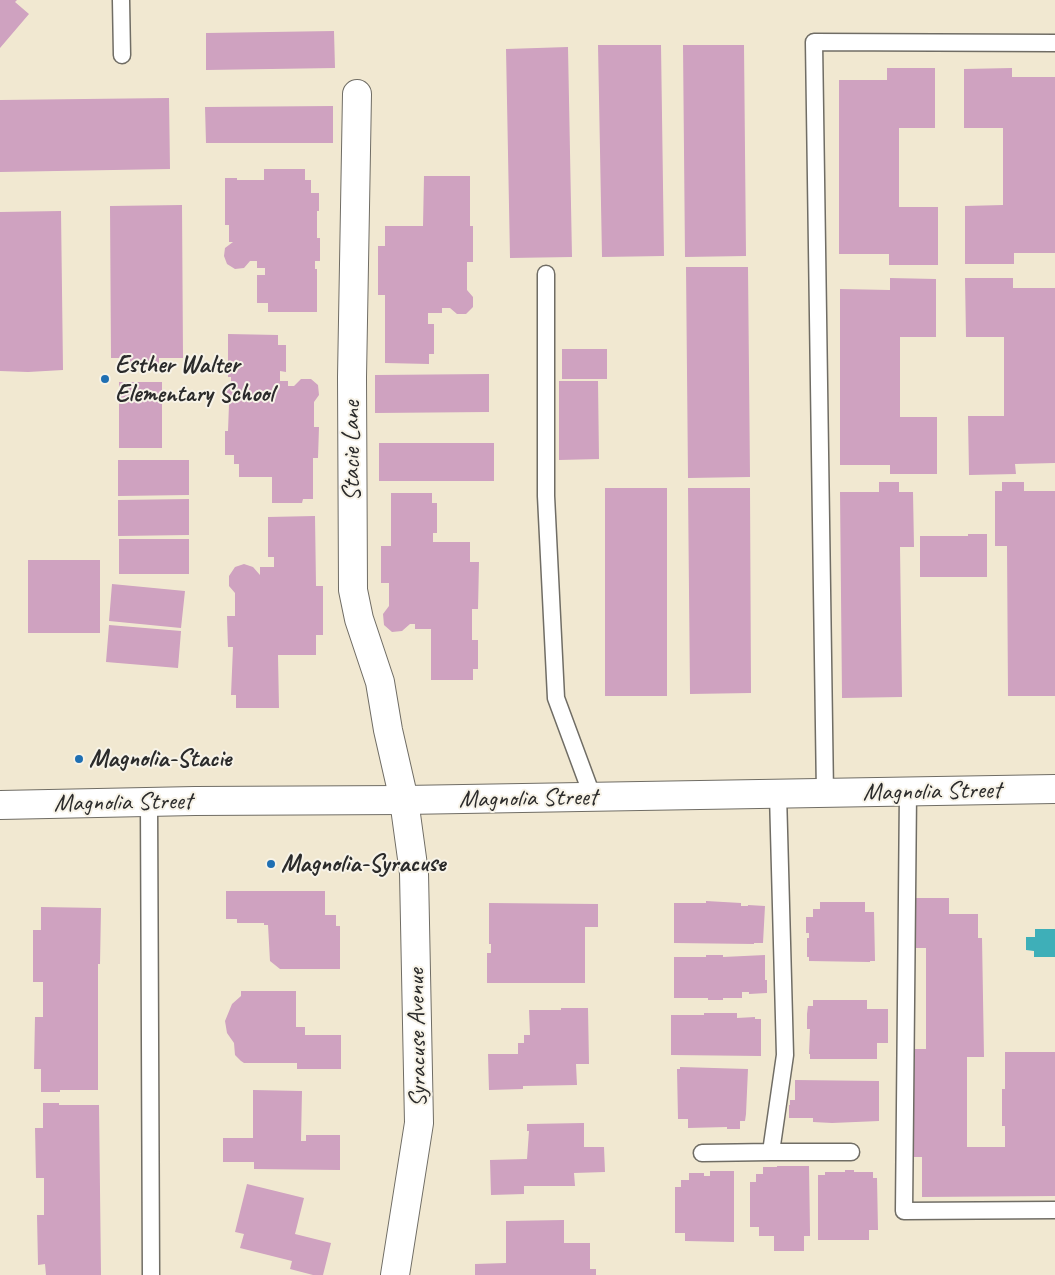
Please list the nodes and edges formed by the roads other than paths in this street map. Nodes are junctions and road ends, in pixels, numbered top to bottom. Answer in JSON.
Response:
{"nodes":[{"id":1,"x":120,"y":0,"type":"edge"},
{"id":2,"x":1055,"y":43,"type":"edge"},
{"id":3,"x":122,"y":55,"type":"dead end"},
{"id":4,"x":357,"y":94,"type":"dead end"},
{"id":5,"x":546,"y":274,"type":"dead end"},
{"id":6,"x":1055,"y":789,"type":"edge"},
{"id":7,"x":908,"y":792,"type":"junction"},
{"id":8,"x":778,"y":794,"type":"junction"},
{"id":9,"x":825,"y":794,"type":"junction"},
{"id":10,"x":593,"y":798,"type":"junction"},
{"id":11,"x":404,"y":800,"type":"junction"},
{"id":12,"x":149,"y":802,"type":"junction"},
{"id":13,"x":0,"y":805,"type":"edge"},
{"id":14,"x":770,"y":1152,"type":"junction"},
{"id":15,"x":851,"y":1152,"type":"dead end"},
{"id":16,"x":702,"y":1153,"type":"dead end"},
{"id":17,"x":1055,"y":1210,"type":"edge"},
{"id":18,"x":151,"y":1275,"type":"edge"},
{"id":19,"x":395,"y":1275,"type":"edge"}],
"edges":[{"from":1,"to":3,"type":"lane"},
{"from":2,"to":9,"type":"lane"},
{"from":4,"to":11,"type":"street","name":"Stacie Lane"},
{"from":5,"to":10,"type":"lane"},
{"from":6,"to":7,"type":"street","name":"Magnolia Street"},
{"from":7,"to":9,"type":"street","name":"Magnolia Street"},
{"from":7,"to":17,"type":"lane"},
{"from":8,"to":9,"type":"street","name":"Magnolia Street"},
{"from":8,"to":10,"type":"street","name":"Magnolia Street"},
{"from":8,"to":14,"type":"lane"},
{"from":10,"to":11,"type":"street","name":"Magnolia Street"},
{"from":11,"to":12,"type":"street","name":"Magnolia Street"},
{"from":11,"to":19,"type":"street","name":"Syracuse Avenue"},
{"from":12,"to":13,"type":"street","name":"Magnolia Street"},
{"from":12,"to":18,"type":"lane"},
{"from":14,"to":15,"type":"lane"},
{"from":14,"to":16,"type":"lane"}]}
